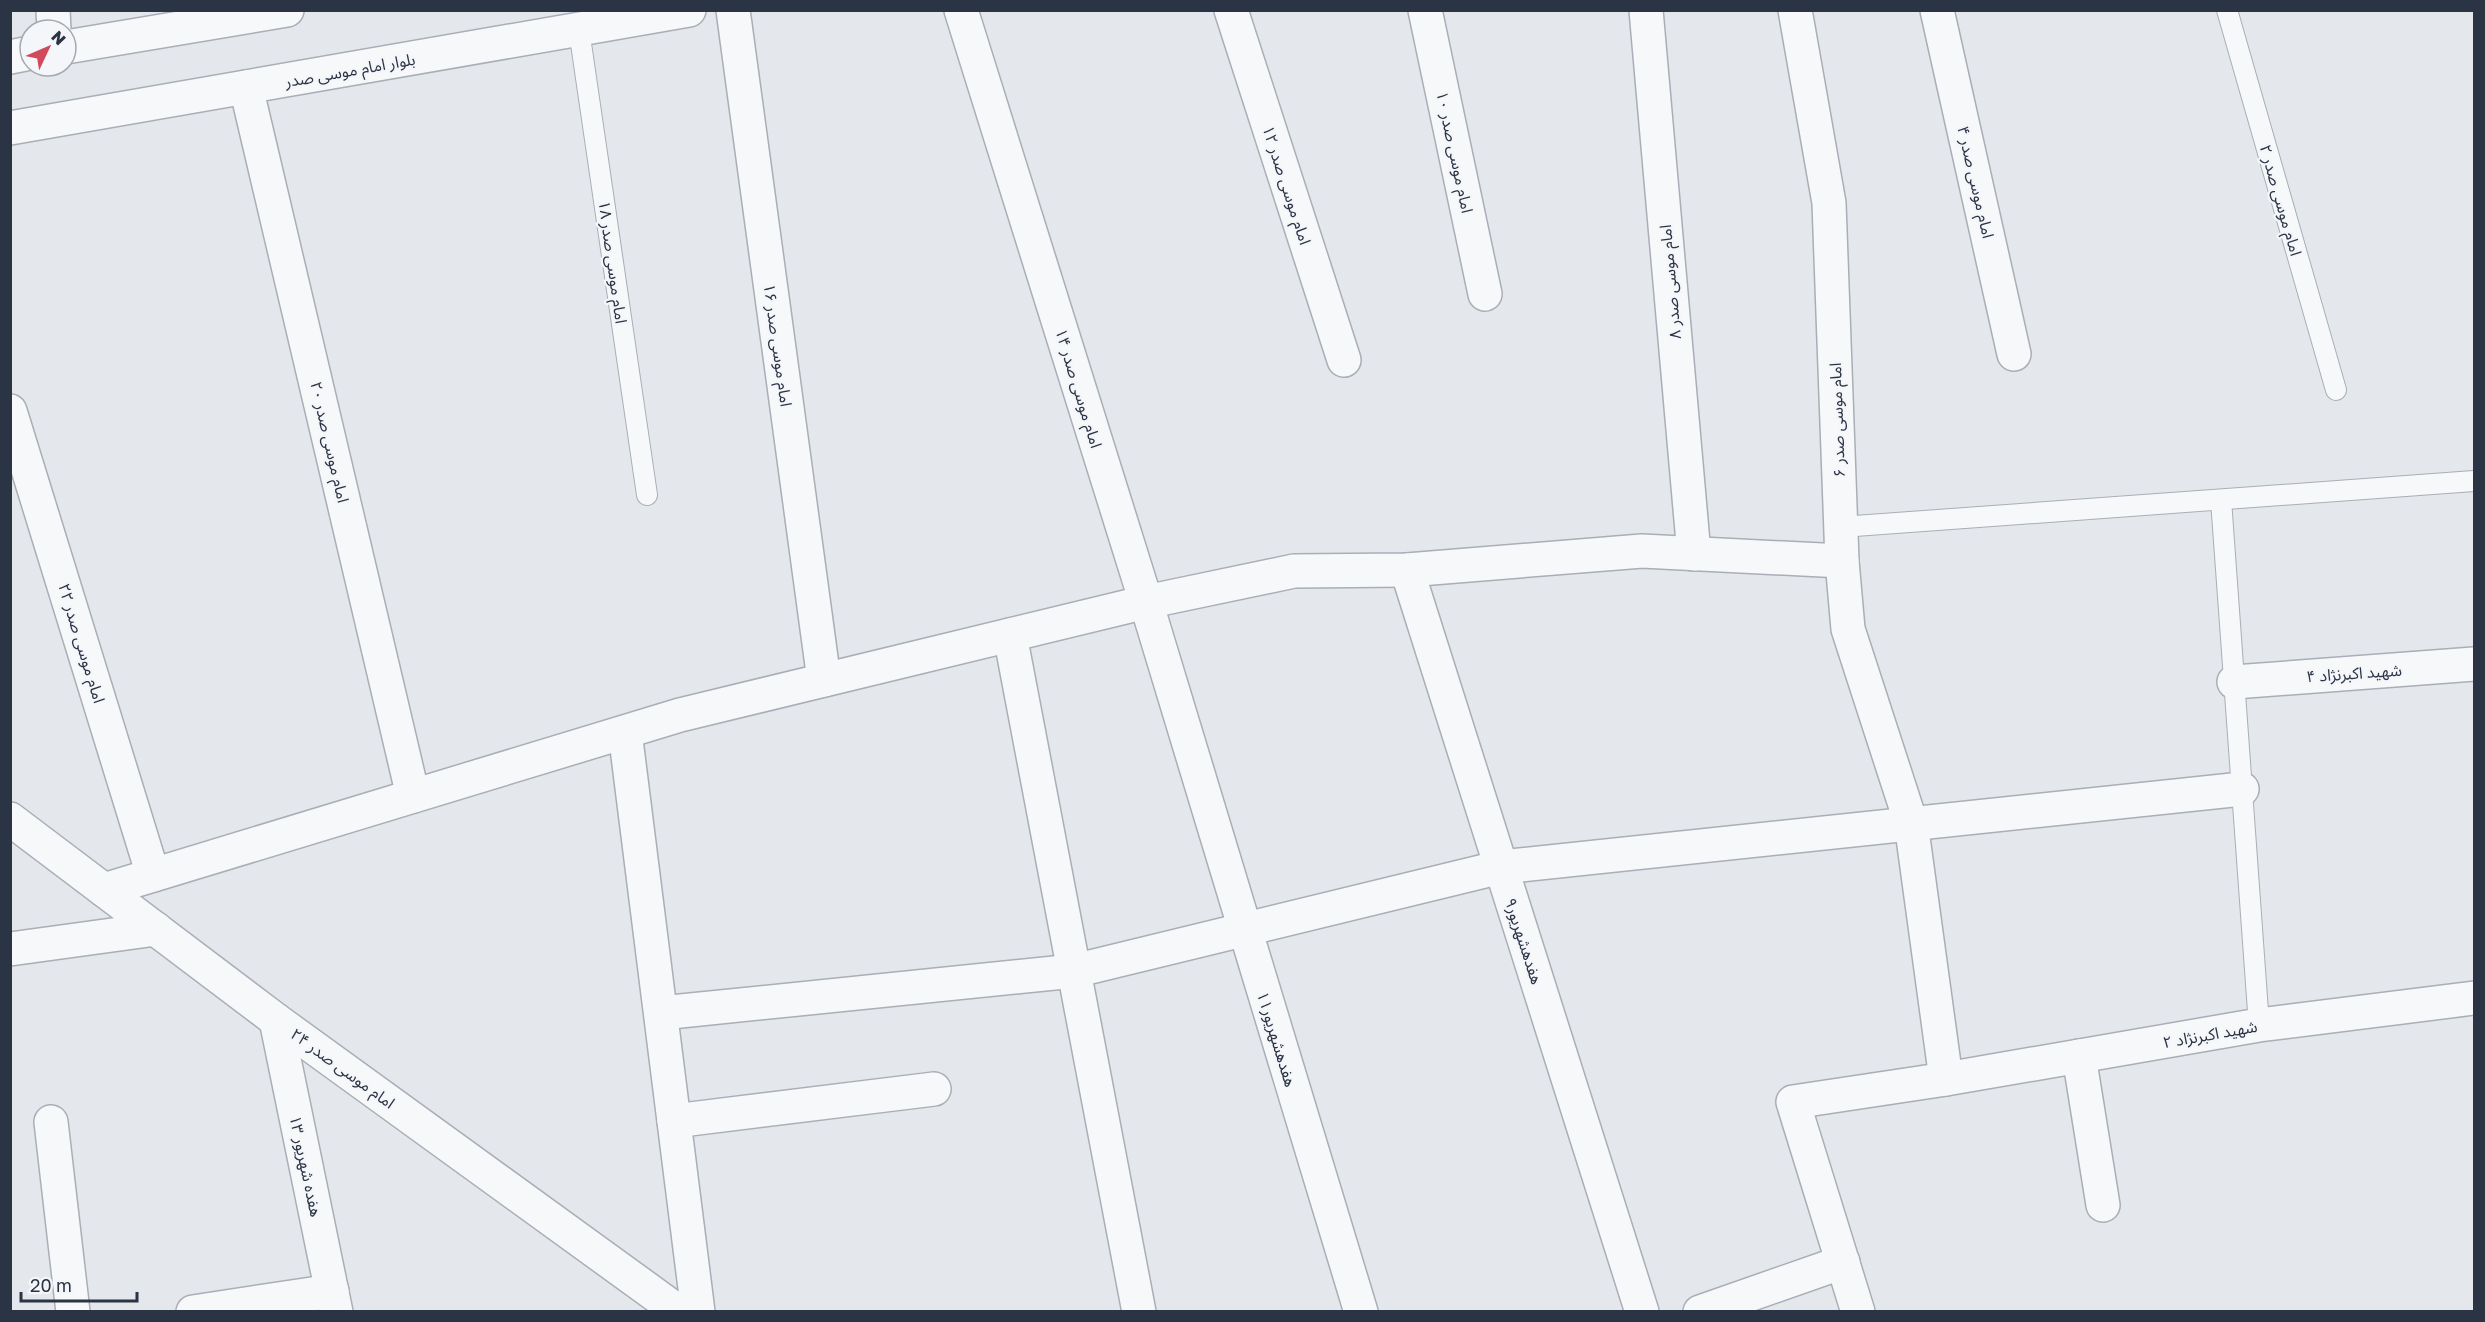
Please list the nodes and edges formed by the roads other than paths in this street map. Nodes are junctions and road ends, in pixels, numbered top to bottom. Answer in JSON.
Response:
{"nodes":[{"id":1,"x":287,"y":10,"type":"edge"},
{"id":2,"x":689,"y":10,"type":"edge"},
{"id":3,"x":733,"y":10,"type":"edge"},
{"id":4,"x":961,"y":10,"type":"edge"},
{"id":5,"x":1231,"y":10,"type":"edge"},
{"id":6,"x":1425,"y":10,"type":"edge"},
{"id":7,"x":1646,"y":10,"type":"edge"},
{"id":8,"x":1795,"y":10,"type":"edge"},
{"id":9,"x":1937,"y":10,"type":"edge"},
{"id":10,"x":2227,"y":10,"type":"edge"},
{"id":11,"x":579,"y":30,"type":"junction"},
{"id":12,"x":78,"y":45,"type":"edge"},
{"id":13,"x":246,"y":87,"type":"junction"},
{"id":14,"x":10,"y":128,"type":"edge"},
{"id":15,"x":1485,"y":294,"type":"dead end"},
{"id":16,"x":2014,"y":354,"type":"dead end"},
{"id":17,"x":1344,"y":360,"type":"dead end"},
{"id":18,"x":2336,"y":390,"type":"dead end"},
{"id":19,"x":10,"y":411,"type":"edge"},
{"id":20,"x":2475,"y":481,"type":"edge"},
{"id":21,"x":647,"y":495,"type":"dead end"},
{"id":22,"x":2221,"y":500,"type":"junction"},
{"id":23,"x":1841,"y":527,"type":"junction"},
{"id":24,"x":1694,"y":554,"type":"junction"},
{"id":25,"x":1842,"y":561,"type":"junction"},
{"id":26,"x":1407,"y":570,"type":"junction"},
{"id":27,"x":1146,"y":602,"type":"junction"},
{"id":28,"x":1010,"y":635,"type":"junction"},
{"id":29,"x":2475,"y":664,"type":"edge"},
{"id":30,"x":824,"y":680,"type":"junction"},
{"id":31,"x":2234,"y":682,"type":"junction"},
{"id":32,"x":625,"y":732,"type":"junction"},
{"id":33,"x":1195,"y":766,"type":"joint"},
{"id":34,"x":2242,"y":789,"type":"junction"},
{"id":35,"x":413,"y":796,"type":"junction"},
{"id":36,"x":10,"y":819,"type":"edge"},
{"id":37,"x":1911,"y":823,"type":"junction"},
{"id":38,"x":1501,"y":867,"type":"junction"},
{"id":39,"x":153,"y":875,"type":"junction"},
{"id":40,"x":104,"y":890,"type":"junction"},
{"id":41,"x":156,"y":929,"type":"junction"},
{"id":42,"x":1244,"y":929,"type":"junction"},
{"id":43,"x":10,"y":949,"type":"edge"},
{"id":44,"x":1074,"y":970,"type":"junction"},
{"id":45,"x":2475,"y":998,"type":"edge"},
{"id":46,"x":661,"y":1013,"type":"junction"},
{"id":47,"x":276,"y":1020,"type":"junction"},
{"id":48,"x":2259,"y":1025,"type":"junction"},
{"id":49,"x":2079,"y":1056,"type":"junction"},
{"id":50,"x":1946,"y":1080,"type":"junction"},
{"id":51,"x":934,"y":1089,"type":"dead end"},
{"id":52,"x":674,"y":1120,"type":"junction"},
{"id":53,"x":51,"y":1122,"type":"dead end"},
{"id":54,"x":2103,"y":1205,"type":"dead end"},
{"id":55,"x":1843,"y":1262,"type":"junction"},
{"id":56,"x":334,"y":1301,"type":"edge"},
{"id":57,"x":73,"y":1311,"type":"edge"},
{"id":58,"x":193,"y":1311,"type":"edge"},
{"id":59,"x":679,"y":1311,"type":"edge"},
{"id":60,"x":698,"y":1311,"type":"edge"},
{"id":61,"x":1139,"y":1311,"type":"edge"},
{"id":62,"x":1361,"y":1311,"type":"edge"},
{"id":63,"x":1642,"y":1311,"type":"edge"},
{"id":64,"x":1700,"y":1311,"type":"edge"},
{"id":65,"x":1858,"y":1311,"type":"edge"}],
"edges":[{"from":1,"to":12,"type":"street"},
{"from":2,"to":11,"type":"street","name":"بلوار امام موسی صدر"},
{"from":3,"to":30,"type":"street","name":"امام موسی صدر ۱۶"},
{"from":4,"to":27,"type":"street","name":"امام موسی صدر ۱۴"},
{"from":5,"to":17,"type":"street","name":"امام موسی صدر ۱۲"},
{"from":6,"to":15,"type":"street","name":"امام موسی صدر ۱۰"},
{"from":7,"to":24,"type":"street","name":"امام موسی صدر ۸"},
{"from":8,"to":23,"type":"street","name":"امام موسی صدر ۶"},
{"from":9,"to":16,"type":"street","name":"امام موسی صدر ۴"},
{"from":10,"to":18,"type":"lane","name":"امام موسی صدر ۲"},
{"from":11,"to":13,"type":"street","name":"بلوار امام موسی صدر"},
{"from":11,"to":21,"type":"lane","name":"امام موسی صدر ۱۸"},
{"from":13,"to":14,"type":"street","name":"بلوار امام موسی صدر"},
{"from":13,"to":35,"type":"street","name":"امام موسی صدر ۲۰"},
{"from":19,"to":39,"type":"street","name":"امام موسی صدر ۲۲"},
{"from":20,"to":22,"type":"lane"},
{"from":22,"to":23,"type":"lane"},
{"from":22,"to":31,"type":"lane"},
{"from":23,"to":25,"type":"street","name":"امام موسی صدر ۶"},
{"from":24,"to":25,"type":"street"},
{"from":24,"to":26,"type":"street"},
{"from":25,"to":37,"type":"street","name":"امام موسی صدر ۶"},
{"from":26,"to":27,"type":"street"},
{"from":26,"to":38,"type":"street","name":"هفدهشهریور۹"},
{"from":27,"to":28,"type":"street"},
{"from":27,"to":33,"type":"street","name":"امام موسی صدر ۱۴"},
{"from":28,"to":30,"type":"street"},
{"from":28,"to":44,"type":"street"},
{"from":29,"to":31,"type":"street","name":"شهید اکبرنژاد ۴"},
{"from":30,"to":32,"type":"street"},
{"from":31,"to":34,"type":"lane"},
{"from":32,"to":35,"type":"street"},
{"from":32,"to":46,"type":"street"},
{"from":33,"to":42,"type":"street","name":"هفدهشهریور۱۱"},
{"from":34,"to":37,"type":"street"},
{"from":34,"to":48,"type":"lane"},
{"from":35,"to":39,"type":"street"},
{"from":36,"to":40,"type":"street","name":"امام موسی صدر ۲۴"},
{"from":37,"to":38,"type":"street"},
{"from":37,"to":50,"type":"street","name":"امام موسی صدر ۶"},
{"from":38,"to":42,"type":"street"},
{"from":38,"to":63,"type":"street","name":"هفدهشهریور۹"},
{"from":39,"to":40,"type":"street"},
{"from":40,"to":41,"type":"street","name":"امام موسی صدر ۲۴"},
{"from":41,"to":43,"type":"street"},
{"from":41,"to":47,"type":"street","name":"امام موسی صدر ۲۴"},
{"from":42,"to":44,"type":"street"},
{"from":42,"to":62,"type":"street","name":"هفدهشهریور۱۱"},
{"from":44,"to":46,"type":"street"},
{"from":44,"to":61,"type":"street"},
{"from":45,"to":48,"type":"street","name":"شهید اکبرنژاد ۲"},
{"from":46,"to":52,"type":"street"},
{"from":47,"to":56,"type":"street","name":"هفده شهریور ۱۳"},
{"from":47,"to":59,"type":"street","name":"امام موسی صدر ۲۴"},
{"from":48,"to":49,"type":"street","name":"شهید اکبرنژاد ۲"},
{"from":49,"to":50,"type":"street","name":"شهید اکبرنژاد ۲"},
{"from":49,"to":54,"type":"street"},
{"from":50,"to":55,"type":"street","name":"شهید اکبرنژاد ۲"},
{"from":51,"to":52,"type":"street"},
{"from":52,"to":60,"type":"street"},
{"from":53,"to":57,"type":"street"},
{"from":55,"to":64,"type":"street"},
{"from":55,"to":65,"type":"street"},
{"from":56,"to":58,"type":"street"}]}
